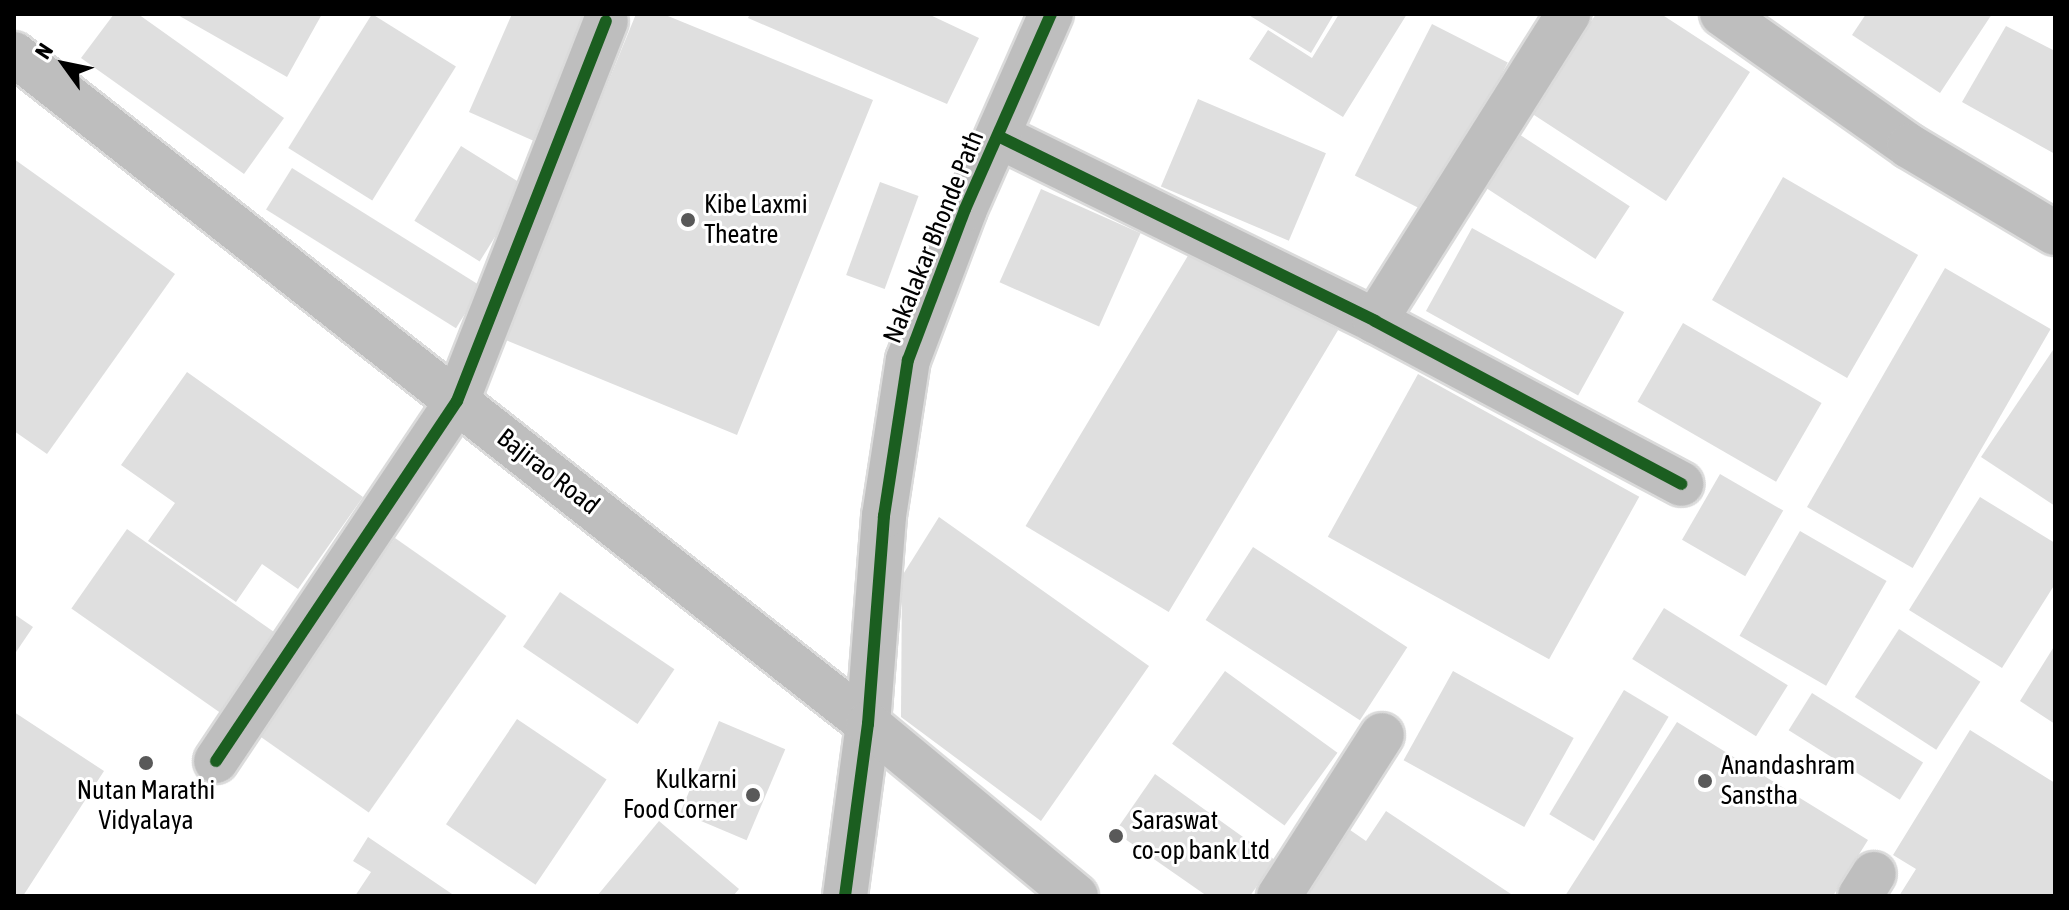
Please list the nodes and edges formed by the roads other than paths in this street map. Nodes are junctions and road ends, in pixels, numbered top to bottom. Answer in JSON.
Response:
{"nodes":[{"id":1,"x":1051,"y":14,"type":"edge"},
{"id":2,"x":1568,"y":14,"type":"edge"},
{"id":3,"x":1722,"y":14,"type":"edge"},
{"id":4,"x":606,"y":21,"type":"dead end"},
{"id":5,"x":14,"y":54,"type":"edge"},
{"id":6,"x":998,"y":136,"type":"junction"},
{"id":7,"x":2055,"y":233,"type":"edge"},
{"id":8,"x":1375,"y":321,"type":"junction"},
{"id":9,"x":457,"y":401,"type":"junction"},
{"id":10,"x":1681,"y":484,"type":"dead end"},
{"id":11,"x":868,"y":724,"type":"junction"},
{"id":12,"x":1382,"y":735,"type":"dead end"},
{"id":13,"x":216,"y":761,"type":"dead end"},
{"id":14,"x":845,"y":896,"type":"edge"},
{"id":15,"x":1076,"y":896,"type":"edge"},
{"id":16,"x":1279,"y":896,"type":"edge"}],
"edges":[{"from":1,"to":6,"type":"main road","name":"Nakalakar Bhonde Path"},
{"from":2,"to":8,"type":"main road"},
{"from":3,"to":7,"type":"main road"},
{"from":4,"to":9,"type":"main road"},
{"from":5,"to":9,"type":"main road","name":"Bajirao Road"},
{"from":6,"to":8,"type":"main road"},
{"from":6,"to":11,"type":"main road","name":"Nakalakar Bhonde Path"},
{"from":8,"to":10,"type":"main road"},
{"from":9,"to":11,"type":"main road","name":"Bajirao Road"},
{"from":9,"to":13,"type":"main road"},
{"from":11,"to":14,"type":"main road","name":"Nakalakar Bhonde Path"},
{"from":11,"to":15,"type":"main road","name":"Bajirao Road"},
{"from":12,"to":16,"type":"main road"}]}
